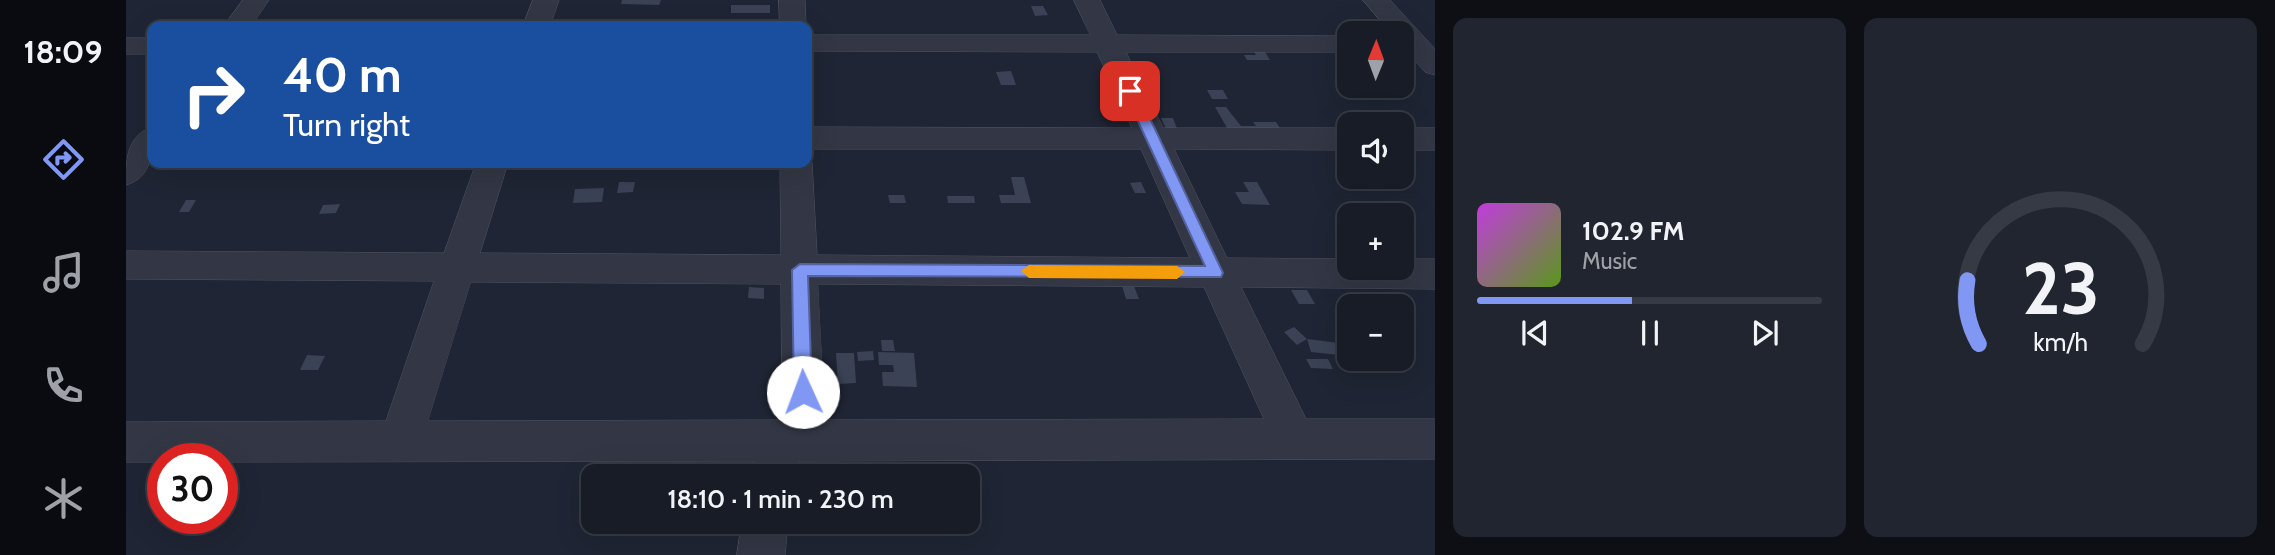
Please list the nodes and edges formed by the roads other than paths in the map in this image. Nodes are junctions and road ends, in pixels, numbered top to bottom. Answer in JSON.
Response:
{"nodes":[{"id":1,"x":256,"y":0,"type":"edge"},
{"id":2,"x":546,"y":0,"type":"edge"},
{"id":3,"x":792,"y":0,"type":"edge"},
{"id":4,"x":1087,"y":0,"type":"edge"},
{"id":5,"x":1376,"y":0,"type":"edge"},
{"id":6,"x":241,"y":21,"type":"edge"},
{"id":7,"x":539,"y":21,"type":"edge"},
{"id":8,"x":793,"y":21,"type":"edge"},
{"id":9,"x":812,"y":43,"type":"edge"},
{"id":10,"x":1108,"y":44,"type":"junction"},
{"id":11,"x":1337,"y":44,"type":"edge"},
{"id":12,"x":1417,"y":45,"type":"edge"},
{"id":13,"x":126,"y":46,"type":"edge"},
{"id":14,"x":147,"y":46,"type":"edge"},
{"id":15,"x":1435,"y":66,"type":"edge"},
{"id":16,"x":126,"y":136,"type":"edge"},
{"id":17,"x":147,"y":137,"type":"edge"},
{"id":18,"x":812,"y":138,"type":"edge"},
{"id":19,"x":1153,"y":139,"type":"junction"},
{"id":20,"x":1337,"y":139,"type":"edge"},
{"id":21,"x":1414,"y":139,"type":"edge"},
{"id":22,"x":1435,"y":139,"type":"edge"},
{"id":23,"x":147,"y":144,"type":"edge"},
{"id":24,"x":490,"y":168,"type":"edge"},
{"id":25,"x":796,"y":168,"type":"edge"},
{"id":26,"x":126,"y":173,"type":"edge"},
{"id":27,"x":126,"y":265,"type":"edge"},
{"id":28,"x":457,"y":267,"type":"junction"},
{"id":29,"x":800,"y":270,"type":"junction"},
{"id":30,"x":1216,"y":273,"type":"junction"},
{"id":31,"x":1435,"y":274,"type":"edge"},
{"id":32,"x":1293,"y":439,"type":"junction"},
{"id":33,"x":1435,"y":439,"type":"edge"},
{"id":34,"x":400,"y":442,"type":"junction"},
{"id":35,"x":126,"y":443,"type":"edge"},
{"id":36,"x":786,"y":452,"type":"edge"},
{"id":37,"x":764,"y":534,"type":"edge"},
{"id":38,"x":761,"y":555,"type":"edge"}],
"edges":[{"from":1,"to":6,"type":"street"},
{"from":2,"to":7,"type":"street"},
{"from":3,"to":8,"type":"street"},
{"from":4,"to":10,"type":"street"},
{"from":5,"to":12,"type":"street"},
{"from":9,"to":10,"type":"street"},
{"from":10,"to":11,"type":"street"},
{"from":10,"to":19,"type":"street"},
{"from":12,"to":15,"type":"street"},
{"from":13,"to":14,"type":"street"},
{"from":16,"to":17,"type":"street"},
{"from":18,"to":19,"type":"street"},
{"from":19,"to":20,"type":"street"},
{"from":19,"to":30,"type":"street"},
{"from":21,"to":22,"type":"street"},
{"from":23,"to":26,"type":"street"},
{"from":24,"to":28,"type":"street"},
{"from":25,"to":29,"type":"street"},
{"from":27,"to":28,"type":"street"},
{"from":28,"to":29,"type":"street"},
{"from":28,"to":34,"type":"street"},
{"from":29,"to":30,"type":"street"},
{"from":29,"to":36,"type":"street"},
{"from":30,"to":31,"type":"street"},
{"from":30,"to":32,"type":"street"},
{"from":32,"to":33,"type":"street"},
{"from":32,"to":36,"type":"street"},
{"from":34,"to":35,"type":"street"},
{"from":34,"to":36,"type":"street"},
{"from":37,"to":38,"type":"street"}]}
